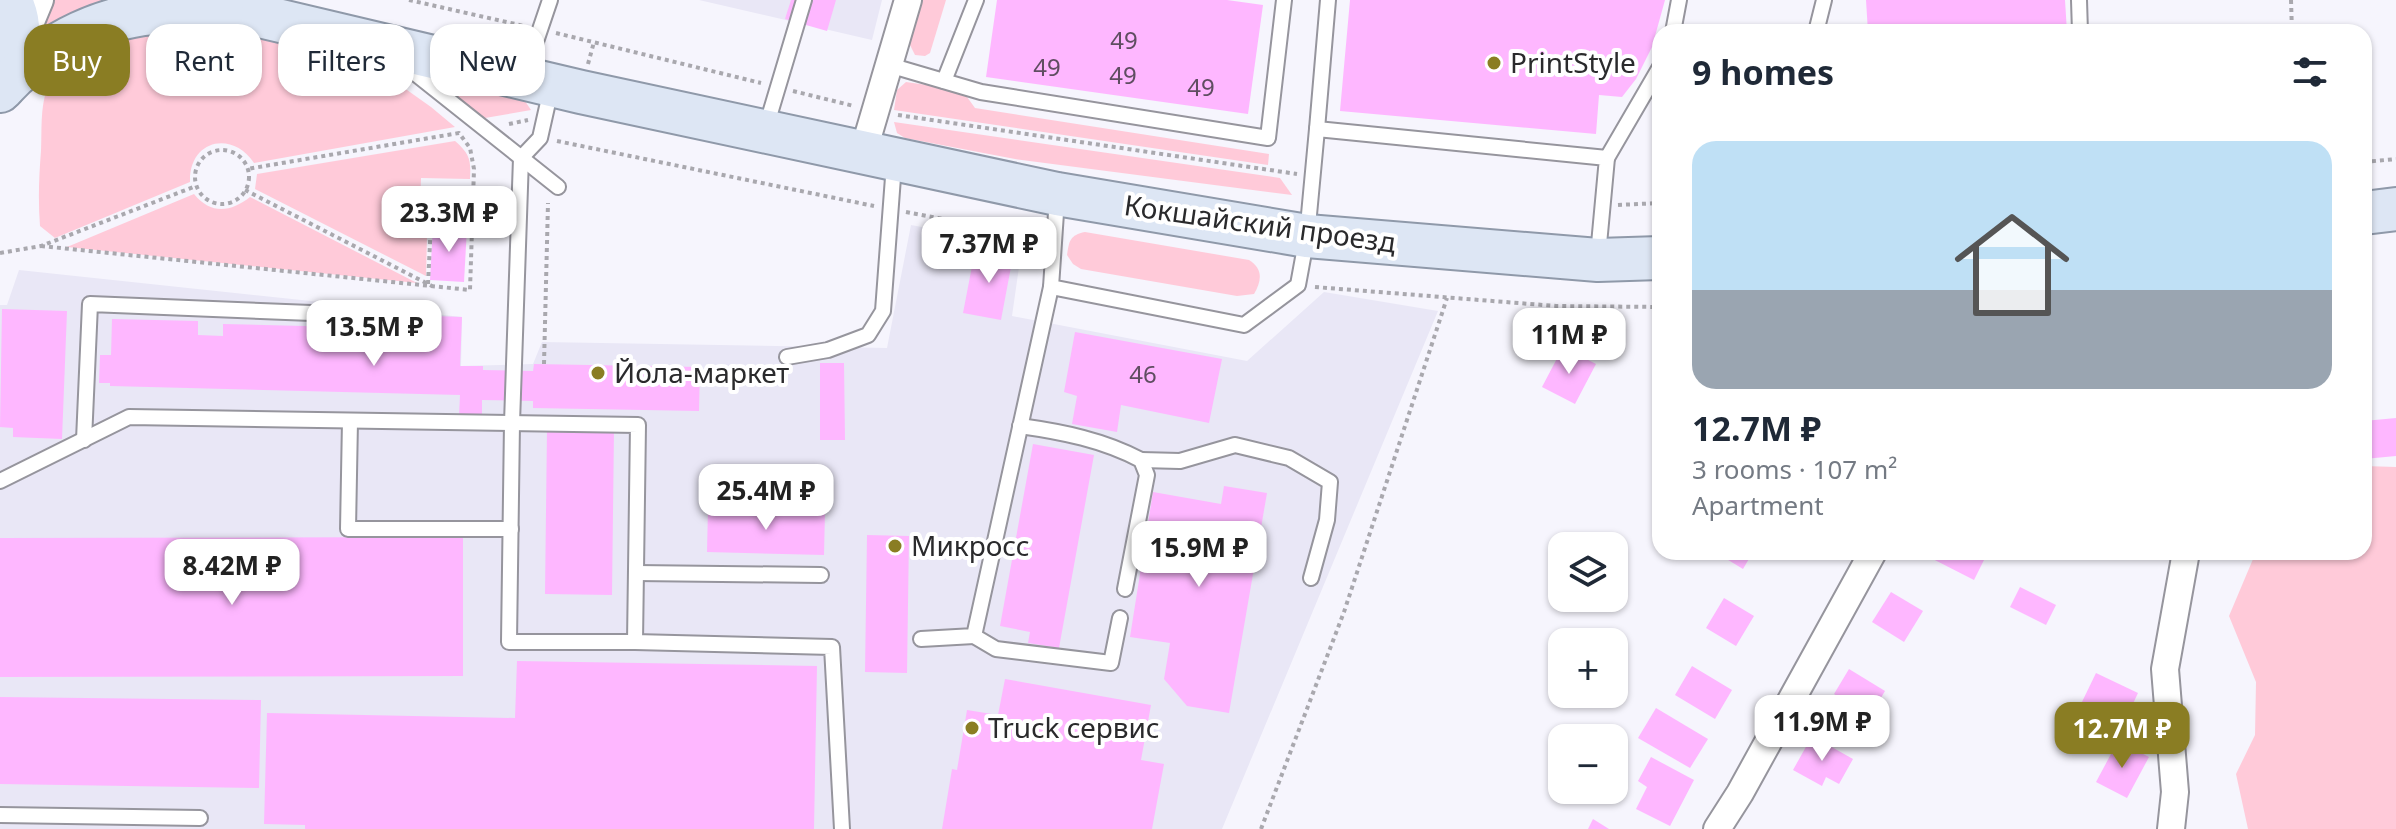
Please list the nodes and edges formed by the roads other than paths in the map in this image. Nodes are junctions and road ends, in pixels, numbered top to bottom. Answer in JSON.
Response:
{"nodes":[{"id":1,"x":10,"y":0,"type":"edge"},
{"id":2,"x":40,"y":0,"type":"edge"},
{"id":3,"x":192,"y":0,"type":"edge"},
{"id":4,"x":550,"y":0,"type":"edge"},
{"id":5,"x":804,"y":0,"type":"edge"},
{"id":6,"x":908,"y":0,"type":"edge"},
{"id":7,"x":976,"y":0,"type":"edge"},
{"id":8,"x":1284,"y":0,"type":"edge"},
{"id":9,"x":1328,"y":0,"type":"edge"},
{"id":10,"x":1679,"y":0,"type":"edge"},
{"id":11,"x":1824,"y":0,"type":"edge"},
{"id":12,"x":2079,"y":0,"type":"edge"},
{"id":13,"x":239,"y":10,"type":"junction"},
{"id":14,"x":298,"y":24,"type":"edge"},
{"id":15,"x":1674,"y":24,"type":"edge"},
{"id":16,"x":1818,"y":24,"type":"edge"},
{"id":17,"x":2080,"y":24,"type":"edge"},
{"id":18,"x":414,"y":53,"type":"edge"},
{"id":19,"x":889,"y":65,"type":"junction"},
{"id":20,"x":414,"y":73,"type":"edge"},
{"id":21,"x":6,"y":79,"type":"edge"},
{"id":22,"x":944,"y":81,"type":"junction"},
{"id":23,"x":1652,"y":81,"type":"edge"},
{"id":24,"x":549,"y":89,"type":"junction"},
{"id":25,"x":1317,"y":129,"type":"junction"},
{"id":26,"x":765,"y":132,"type":"junction"},
{"id":27,"x":879,"y":157,"type":"junction"},
{"id":28,"x":521,"y":158,"type":"junction"},
{"id":29,"x":1607,"y":158,"type":"junction"},
{"id":30,"x":554,"y":183,"type":"road end"},
{"id":31,"x":1057,"y":194,"type":"junction"},
{"id":32,"x":2396,"y":209,"type":"edge"},
{"id":33,"x":2372,"y":212,"type":"edge"},
{"id":34,"x":1307,"y":236,"type":"junction"},
{"id":35,"x":1652,"y":258,"type":"edge"},
{"id":36,"x":1598,"y":260,"type":"junction"},
{"id":37,"x":1051,"y":287,"type":"junction"},
{"id":38,"x":362,"y":315,"type":"dead end"},
{"id":39,"x":787,"y":357,"type":"dead end"},
{"id":40,"x":350,"y":421,"type":"junction"},
{"id":41,"x":512,"y":423,"type":"junction"},
{"id":42,"x":1020,"y":426,"type":"junction"},
{"id":43,"x":84,"y":440,"type":"junction"},
{"id":44,"x":1141,"y":460,"type":"junction"},
{"id":45,"x":0,"y":481,"type":"edge"},
{"id":46,"x":511,"y":529,"type":"junction"},
{"id":47,"x":1869,"y":560,"type":"edge"},
{"id":48,"x":2185,"y":560,"type":"edge"},
{"id":49,"x":636,"y":573,"type":"junction"},
{"id":50,"x":821,"y":575,"type":"dead end"},
{"id":51,"x":1311,"y":578,"type":"dead end"},
{"id":52,"x":1125,"y":589,"type":"dead end"},
{"id":53,"x":1120,"y":618,"type":"dead end"},
{"id":54,"x":974,"y":636,"type":"junction"},
{"id":55,"x":921,"y":639,"type":"dead end"},
{"id":56,"x":635,"y":642,"type":"junction"},
{"id":57,"x":0,"y":815,"type":"edge"},
{"id":58,"x":200,"y":818,"type":"dead end"},
{"id":59,"x":842,"y":829,"type":"edge"},
{"id":60,"x":1717,"y":829,"type":"edge"},
{"id":61,"x":2171,"y":829,"type":"edge"}],
"edges":[{"from":1,"to":21,"type":"main road"},
{"from":2,"to":21,"type":"street"},
{"from":3,"to":13,"type":"main road","name":"Кокшайский проезд"},
{"from":4,"to":24,"type":"lane"},
{"from":5,"to":26,"type":"lane"},
{"from":6,"to":19,"type":"street"},
{"from":7,"to":22,"type":"lane"},
{"from":8,"to":22,"type":"lane"},
{"from":9,"to":25,"type":"lane"},
{"from":10,"to":15,"type":"lane"},
{"from":11,"to":16,"type":"lane"},
{"from":12,"to":17,"type":"lane"},
{"from":13,"to":14,"type":"main road","name":"Кокшайский проезд"},
{"from":13,"to":21,"type":"main road"},
{"from":18,"to":24,"type":"main road","name":"Кокшайский проезд"},
{"from":19,"to":22,"type":"lane"},
{"from":19,"to":27,"type":"street"},
{"from":20,"to":28,"type":"lane"},
{"from":23,"to":29,"type":"lane"},
{"from":24,"to":26,"type":"main road","name":"Кокшайский проезд"},
{"from":24,"to":28,"type":"lane"},
{"from":25,"to":29,"type":"lane"},
{"from":25,"to":34,"type":"lane"},
{"from":26,"to":27,"type":"main road","name":"Кокшайский проезд"},
{"from":27,"to":31,"type":"main road","name":"Кокшайский проезд"},
{"from":27,"to":39,"type":"lane"},
{"from":28,"to":30,"type":"lane"},
{"from":28,"to":41,"type":"lane"},
{"from":29,"to":36,"type":"lane"},
{"from":31,"to":34,"type":"main road","name":"Кокшайский проезд"},
{"from":31,"to":37,"type":"lane"},
{"from":32,"to":33,"type":"main road"},
{"from":34,"to":36,"type":"main road","name":"Кокшайский проезд"},
{"from":34,"to":37,"type":"lane"},
{"from":35,"to":36,"type":"main road","name":"Кокшайский проезд"},
{"from":37,"to":42,"type":"lane"},
{"from":38,"to":43,"type":"lane"},
{"from":40,"to":41,"type":"lane"},
{"from":40,"to":43,"type":"lane"},
{"from":40,"to":46,"type":"lane"},
{"from":41,"to":46,"type":"lane"},
{"from":41,"to":49,"type":"lane"},
{"from":42,"to":44,"type":"lane"},
{"from":42,"to":54,"type":"lane"},
{"from":43,"to":45,"type":"lane"},
{"from":44,"to":51,"type":"lane"},
{"from":44,"to":52,"type":"lane"},
{"from":46,"to":56,"type":"lane"},
{"from":47,"to":60,"type":"street"},
{"from":48,"to":61,"type":"street"},
{"from":49,"to":50,"type":"lane"},
{"from":49,"to":56,"type":"lane"},
{"from":53,"to":54,"type":"lane"},
{"from":54,"to":55,"type":"lane"},
{"from":56,"to":59,"type":"lane"},
{"from":57,"to":58,"type":"lane"}]}
